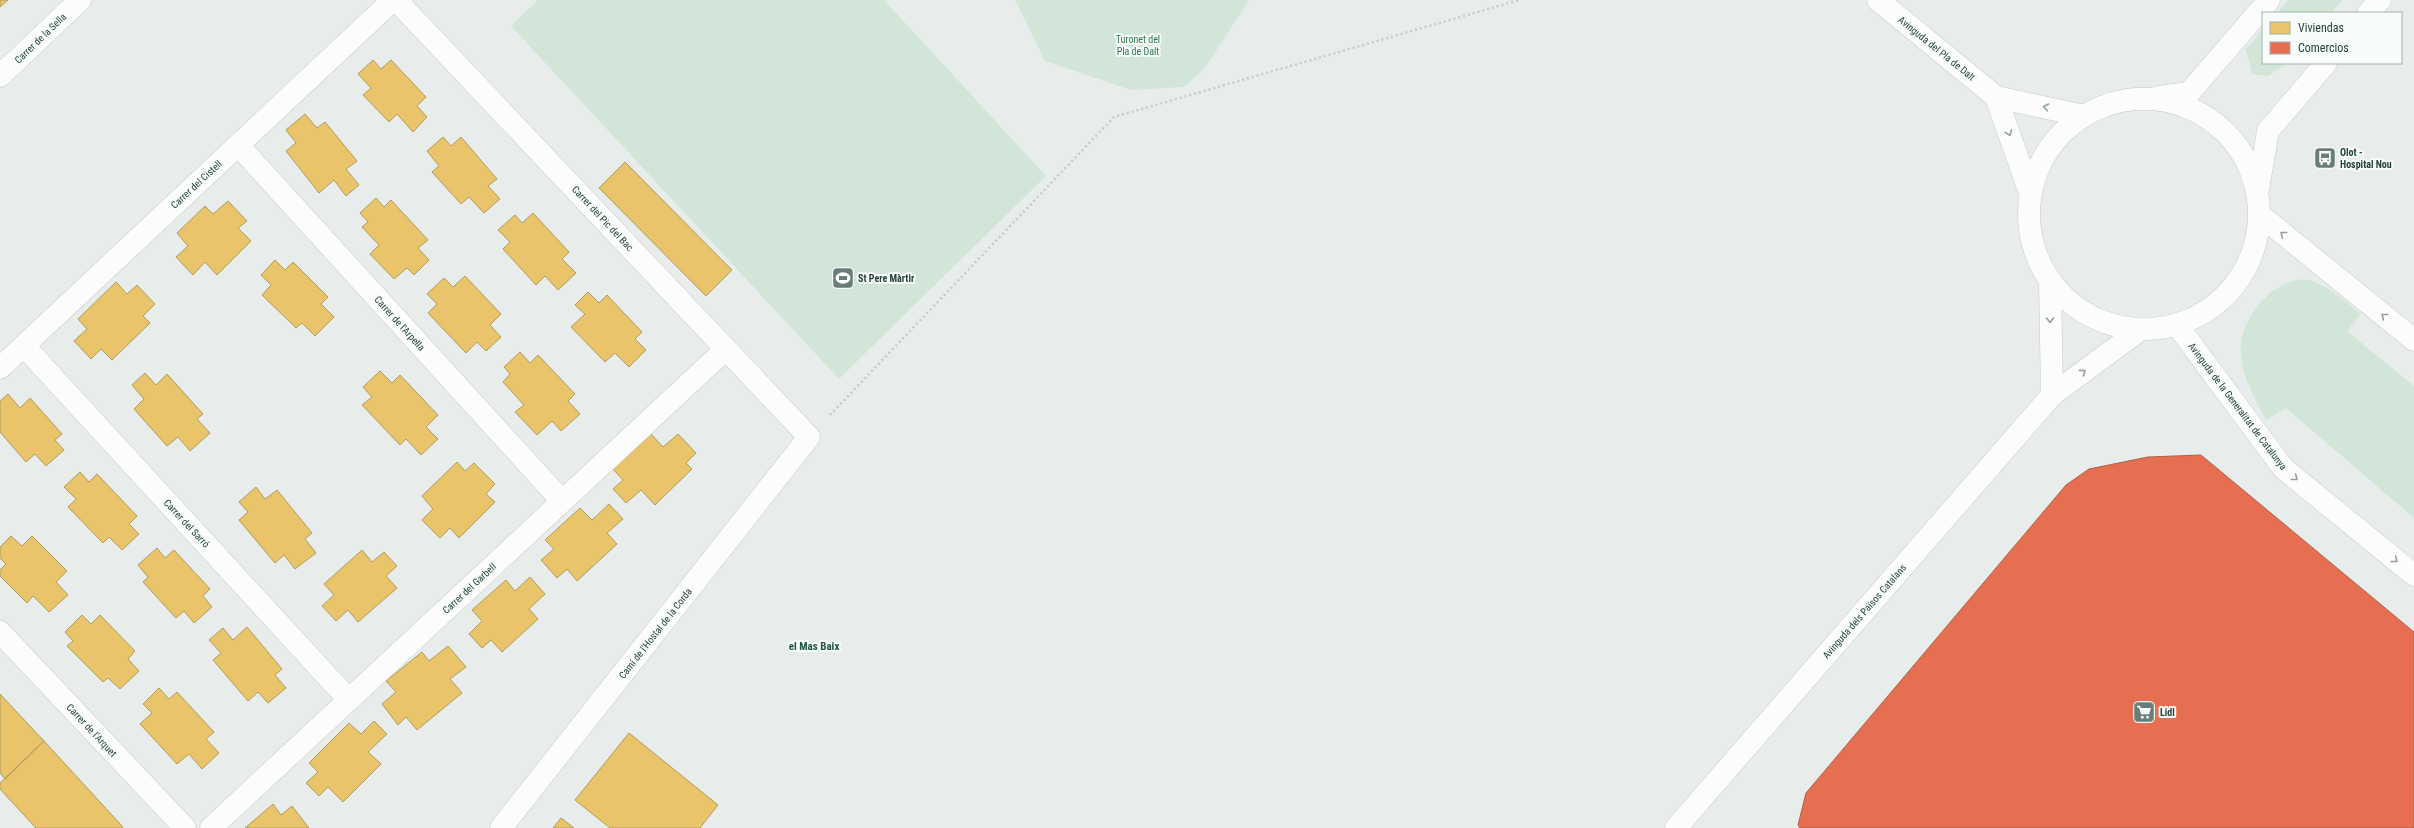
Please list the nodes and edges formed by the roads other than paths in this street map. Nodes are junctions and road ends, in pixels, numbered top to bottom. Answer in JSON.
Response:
{"nodes":[{"id":1,"x":80,"y":0,"type":"edge"},
{"id":2,"x":393,"y":0,"type":"edge"},
{"id":3,"x":396,"y":0,"type":"edge"},
{"id":4,"x":1878,"y":0,"type":"edge"},
{"id":5,"x":2270,"y":0,"type":"edge"},
{"id":6,"x":2380,"y":0,"type":"edge"},
{"id":7,"x":2369,"y":12,"type":"edge"},
{"id":8,"x":2325,"y":64,"type":"edge"},
{"id":9,"x":0,"y":76,"type":"edge"},
{"id":10,"x":1996,"y":97,"type":"junction"},
{"id":11,"x":2142,"y":99,"type":"junction"},
{"id":12,"x":2084,"y":116,"type":"junction"},
{"id":13,"x":238,"y":145,"type":"junction"},
{"id":14,"x":2258,"y":190,"type":"junction"},
{"id":15,"x":2030,"y":193,"type":"junction"},
{"id":16,"x":2260,"y":215,"type":"junction"},
{"id":17,"x":2050,"y":281,"type":"junction"},
{"id":18,"x":2177,"y":325,"type":"junction"},
{"id":19,"x":2140,"y":330,"type":"junction"},
{"id":20,"x":2414,"y":340,"type":"edge"},
{"id":21,"x":24,"y":346,"type":"junction"},
{"id":22,"x":726,"y":349,"type":"junction"},
{"id":23,"x":0,"y":368,"type":"edge"},
{"id":24,"x":2052,"y":395,"type":"junction"},
{"id":25,"x":810,"y":437,"type":"joint"},
{"id":26,"x":562,"y":501,"type":"junction"},
{"id":27,"x":2414,"y":576,"type":"edge"},
{"id":28,"x":4,"y":645,"type":"edge"},
{"id":29,"x":350,"y":700,"type":"junction"},
{"id":30,"x":185,"y":828,"type":"edge"},
{"id":31,"x":211,"y":828,"type":"edge"},
{"id":32,"x":501,"y":828,"type":"edge"},
{"id":33,"x":1676,"y":828,"type":"edge"}],
"edges":[{"from":1,"to":9,"type":"street","name":"Carrer de la Sella"},
{"from":2,"to":13,"type":"street","name":"Carrer del Cistell"},
{"from":3,"to":22,"type":"street","name":"Carrer del Pic del Bac"},
{"from":4,"to":10,"type":"street","name":"Avinguda del Pla de Dalt"},
{"from":5,"to":11,"type":"street"},
{"from":6,"to":7,"type":"street"},
{"from":8,"to":14,"type":"street"},
{"from":12,"to":10,"type":"street","name":"Avinguda del Pla de Dalt","one_way":true},
{"from":10,"to":15,"type":"street","one_way":true},
{"from":11,"to":12,"type":"street"},
{"from":11,"to":14,"type":"street"},
{"from":12,"to":15,"type":"street"},
{"from":13,"to":21,"type":"street","name":"Carrer del Cistell"},
{"from":13,"to":26,"type":"street","name":"Carrer de l'Arpella"},
{"from":14,"to":16,"type":"street"},
{"from":15,"to":17,"type":"street"},
{"from":16,"to":18,"type":"street"},
{"from":20,"to":16,"type":"street","one_way":true},
{"from":17,"to":19,"type":"street"},
{"from":17,"to":24,"type":"street","one_way":true},
{"from":18,"to":19,"type":"street"},
{"from":18,"to":27,"type":"street","name":"Avinguda de la Generalitat de Catalunya","one_way":true},
{"from":24,"to":19,"type":"street","name":"Avinguda dels Països Catalans","one_way":true},
{"from":21,"to":23,"type":"street","name":"Carrer del Cistell"},
{"from":21,"to":29,"type":"street","name":"Carrer del Sarró"},
{"from":22,"to":25,"type":"street","name":"Carrer del Pic del Bac"},
{"from":22,"to":26,"type":"street","name":"Carrer del Garbell"},
{"from":24,"to":33,"type":"street","name":"Avinguda dels Països Catalans"},
{"from":25,"to":32,"type":"street","name":"Camí de l'Hostal de la Corda"},
{"from":26,"to":29,"type":"street","name":"Carrer del Garbell"},
{"from":28,"to":30,"type":"street","name":"Carrer de l'Arquet"},
{"from":29,"to":31,"type":"street","name":"Carrer del Garbell"}]}
